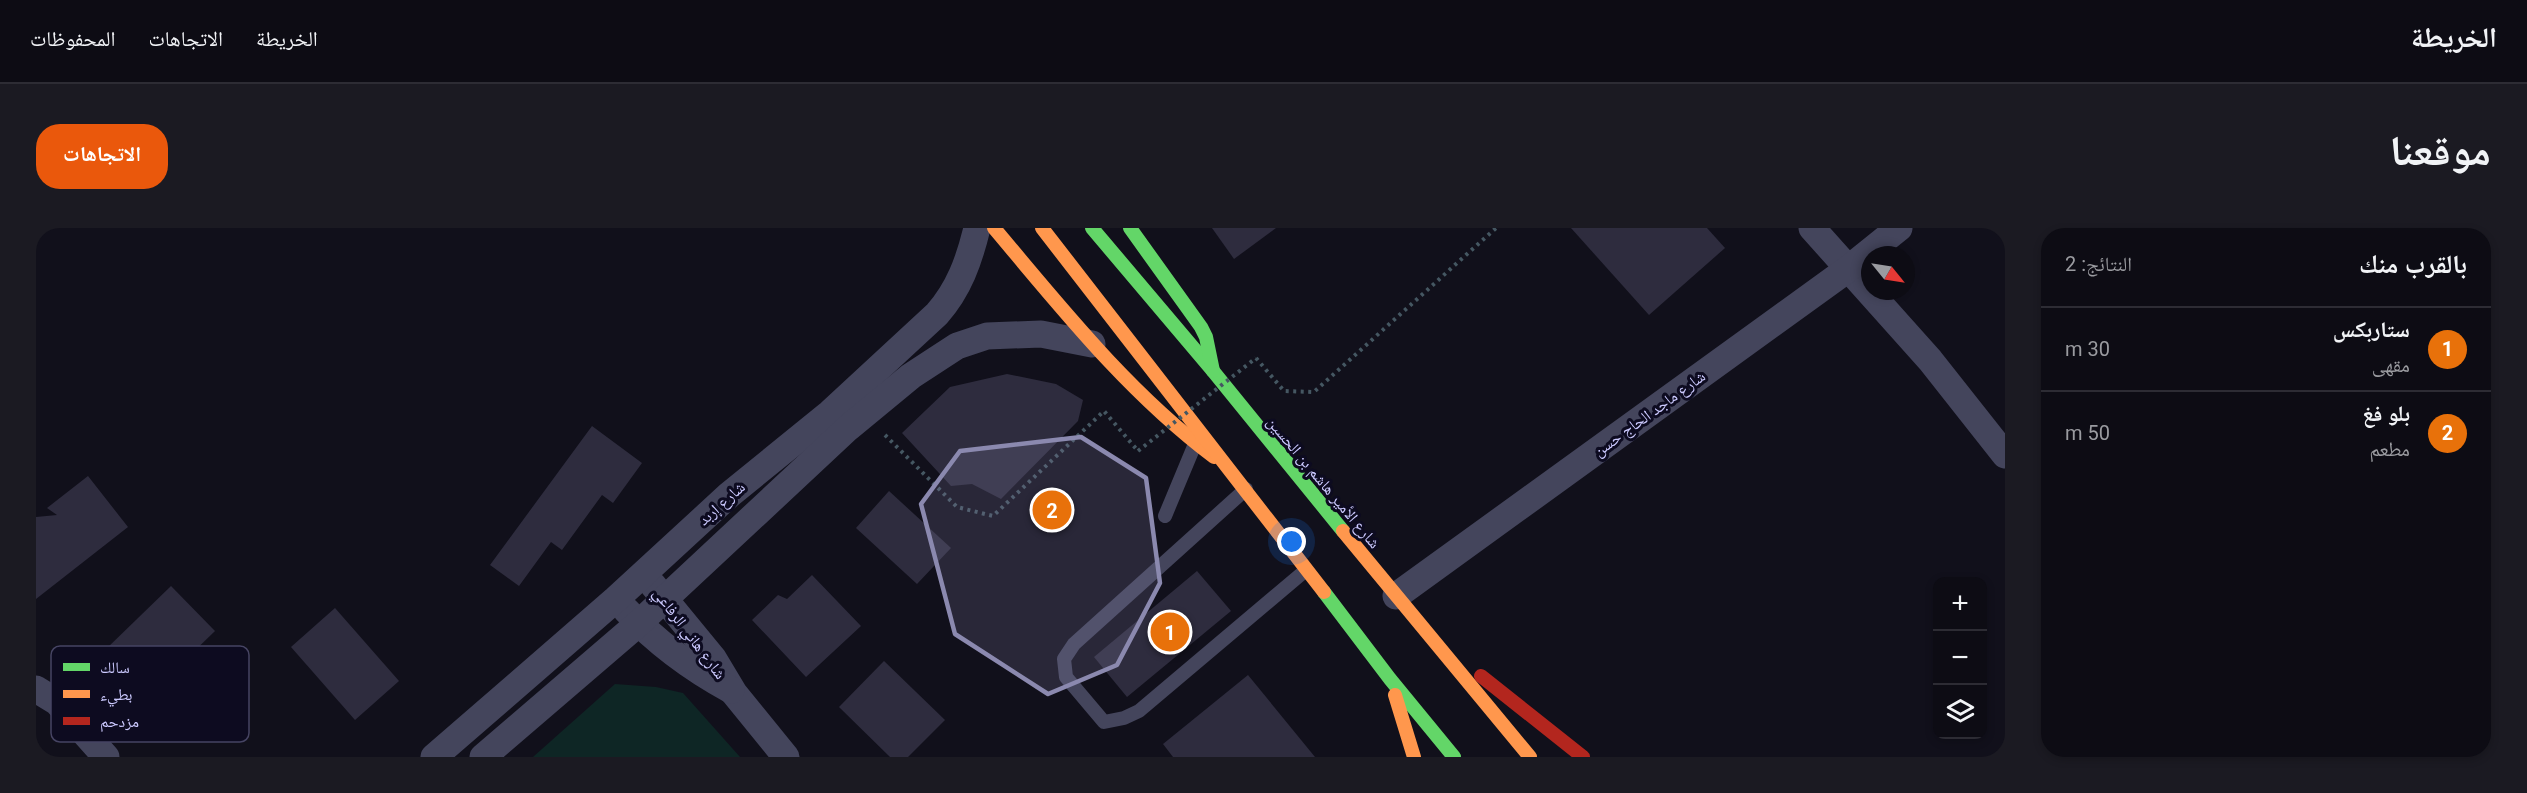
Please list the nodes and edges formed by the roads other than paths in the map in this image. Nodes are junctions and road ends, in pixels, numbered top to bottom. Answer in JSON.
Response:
{"nodes":[{"id":1,"x":977,"y":228,"type":"edge"},
{"id":2,"x":994,"y":228,"type":"edge"},
{"id":3,"x":1042,"y":228,"type":"edge"},
{"id":4,"x":1092,"y":228,"type":"edge"},
{"id":5,"x":1130,"y":228,"type":"edge"},
{"id":6,"x":1812,"y":228,"type":"edge"},
{"id":7,"x":1899,"y":228,"type":"edge"},
{"id":8,"x":1848,"y":269,"type":"junction"},
{"id":9,"x":1092,"y":344,"type":"junction"},
{"id":10,"x":1213,"y":371,"type":"junction"},
{"id":11,"x":1195,"y":444,"type":"junction"},
{"id":12,"x":2005,"y":455,"type":"edge"},
{"id":13,"x":1230,"y":469,"type":"junction"},
{"id":14,"x":1246,"y":489,"type":"junction"},
{"id":15,"x":1165,"y":516,"type":"dead end"},
{"id":16,"x":1306,"y":570,"type":"junction"},
{"id":17,"x":643,"y":574,"type":"junction"},
{"id":18,"x":1396,"y":596,"type":"junction"},
{"id":19,"x":665,"y":598,"type":"junction"},
{"id":20,"x":616,"y":599,"type":"junction"},
{"id":21,"x":639,"y":623,"type":"junction"},
{"id":22,"x":1426,"y":633,"type":"junction"},
{"id":23,"x":1390,"y":679,"type":"junction"},
{"id":24,"x":36,"y":689,"type":"edge"},
{"id":25,"x":734,"y":693,"type":"junction"},
{"id":26,"x":51,"y":698,"type":"edge"},
{"id":27,"x":93,"y":742,"type":"edge"},
{"id":28,"x":106,"y":757,"type":"edge"},
{"id":29,"x":434,"y":757,"type":"edge"},
{"id":30,"x":483,"y":757,"type":"edge"},
{"id":31,"x":786,"y":757,"type":"edge"},
{"id":32,"x":1414,"y":757,"type":"edge"},
{"id":33,"x":1454,"y":757,"type":"edge"},
{"id":34,"x":1530,"y":757,"type":"edge"},
{"id":35,"x":1583,"y":757,"type":"edge"}],
"edges":[{"from":1,"to":17,"type":"street","name":"شارع إربد"},
{"from":2,"to":9,"type":"main road"},
{"from":3,"to":13,"type":"main road"},
{"from":4,"to":10,"type":"main road","name":"شارع الأمير هاشم بن الحسين"},
{"from":5,"to":10,"type":"main road"},
{"from":6,"to":8,"type":"street"},
{"from":7,"to":8,"type":"street","name":"شارع ماجد الحاج حسن"},
{"from":8,"to":12,"type":"street"},
{"from":8,"to":18,"type":"street","name":"شارع ماجد الحاج حسن"},
{"from":9,"to":11,"type":"main road"},
{"from":9,"to":19,"type":"street","name":"شارع إربد"},
{"from":10,"to":18,"type":"main road","name":"شارع الأمير هاشم بن الحسين"},
{"from":11,"to":13,"type":"main road"},
{"from":11,"to":15,"type":"lane"},
{"from":13,"to":14,"type":"main road"},
{"from":14,"to":16,"type":"main road"},
{"from":14,"to":16,"type":"lane"},
{"from":16,"to":23,"type":"main road"},
{"from":17,"to":19,"type":"street","name":"شارع هاني الرفاعي"},
{"from":17,"to":20,"type":"street","name":"شارع إربد"},
{"from":18,"to":22,"type":"main road","name":"شارع الأمير هاشم بن الحسين"},
{"from":19,"to":21,"type":"street","name":"شارع إربد"},
{"from":19,"to":25,"type":"street","name":"شارع هاني الرفاعي"},
{"from":20,"to":21,"type":"street","name":"شارع هاني الرفاعي"},
{"from":20,"to":29,"type":"street","name":"شارع إربد"},
{"from":21,"to":25,"type":"street","name":"شارع هاني الرفاعي"},
{"from":21,"to":30,"type":"street","name":"شارع إربد"},
{"from":22,"to":34,"type":"main road","name":"شارع الأمير هاشم بن الحسين"},
{"from":22,"to":35,"type":"main road"},
{"from":23,"to":32,"type":"main road"},
{"from":23,"to":33,"type":"main road"},
{"from":24,"to":26,"type":"street"},
{"from":25,"to":31,"type":"street","name":"شارع هاني الرفاعي"},
{"from":27,"to":28,"type":"street"}]}
